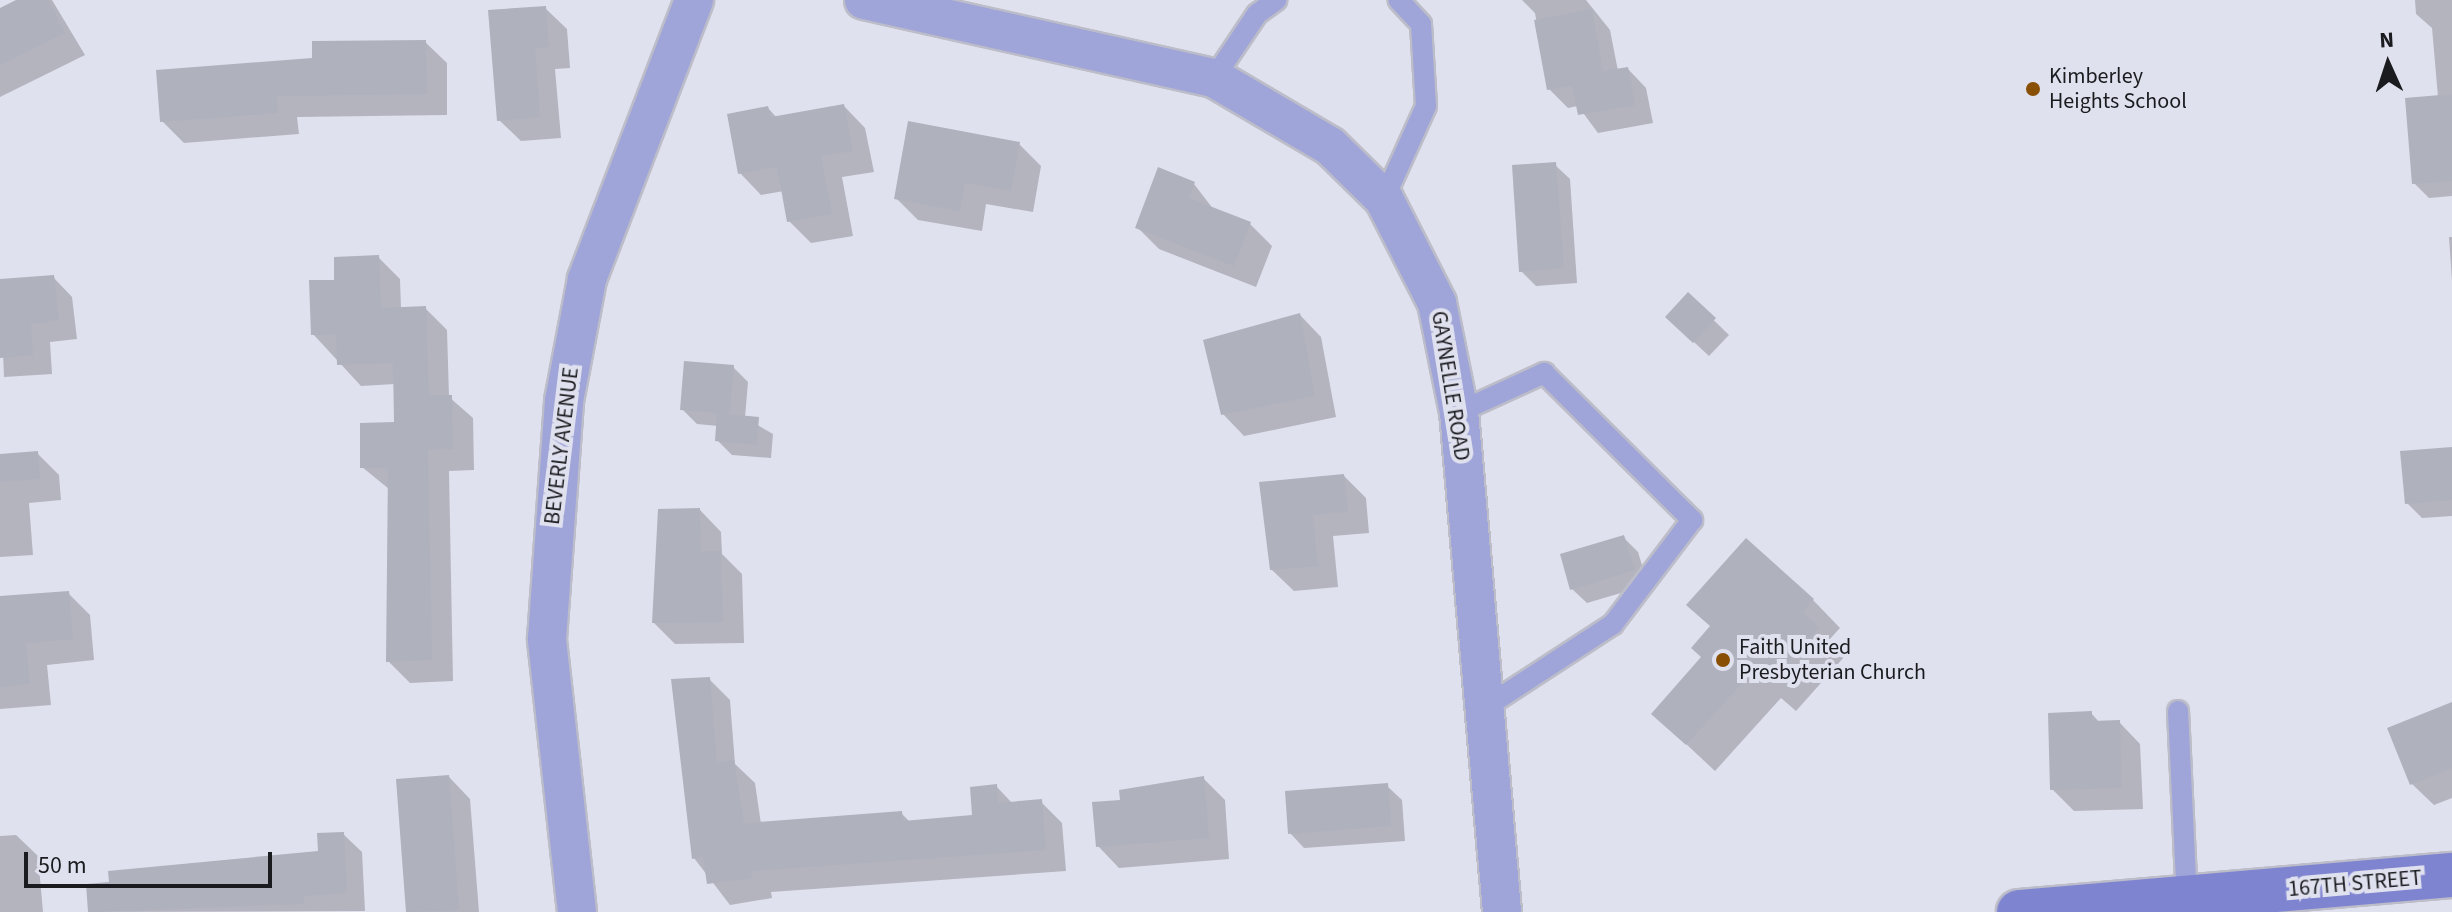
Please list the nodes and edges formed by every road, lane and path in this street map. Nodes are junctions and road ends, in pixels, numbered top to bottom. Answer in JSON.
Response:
{"nodes":[{"id":1,"x":694,"y":0,"type":"edge"},
{"id":2,"x":864,"y":0,"type":"edge"},
{"id":3,"x":1276,"y":0,"type":"edge"},
{"id":4,"x":1399,"y":0,"type":"edge"},
{"id":5,"x":1214,"y":78,"type":"junction"},
{"id":6,"x":1384,"y":199,"type":"junction"},
{"id":7,"x":1459,"y":412,"type":"junction"},
{"id":8,"x":1484,"y":708,"type":"junction"},
{"id":9,"x":2178,"y":711,"type":"dead end"},
{"id":10,"x":2452,"y":875,"type":"edge"},
{"id":11,"x":2187,"y":899,"type":"junction"},
{"id":12,"x":577,"y":912,"type":"edge"},
{"id":13,"x":1502,"y":912,"type":"edge"},
{"id":14,"x":2019,"y":912,"type":"edge"}],
"edges":[{"from":1,"to":12,"type":"street","name":"BEVERLY AVENUE"},
{"from":2,"to":5,"type":"street","name":"GAYNELLE ROAD"},
{"from":3,"to":5,"type":"lane"},
{"from":4,"to":6,"type":"lane"},
{"from":5,"to":6,"type":"street","name":"GAYNELLE ROAD"},
{"from":6,"to":7,"type":"street","name":"GAYNELLE ROAD"},
{"from":7,"to":8,"type":"street","name":"GAYNELLE ROAD"},
{"from":7,"to":8,"type":"lane"},
{"from":8,"to":13,"type":"street","name":"GAYNELLE ROAD"},
{"from":9,"to":11,"type":"lane"},
{"from":10,"to":11,"type":"main road","name":"167TH STREET"},
{"from":11,"to":14,"type":"main road","name":"167TH STREET"}]}
